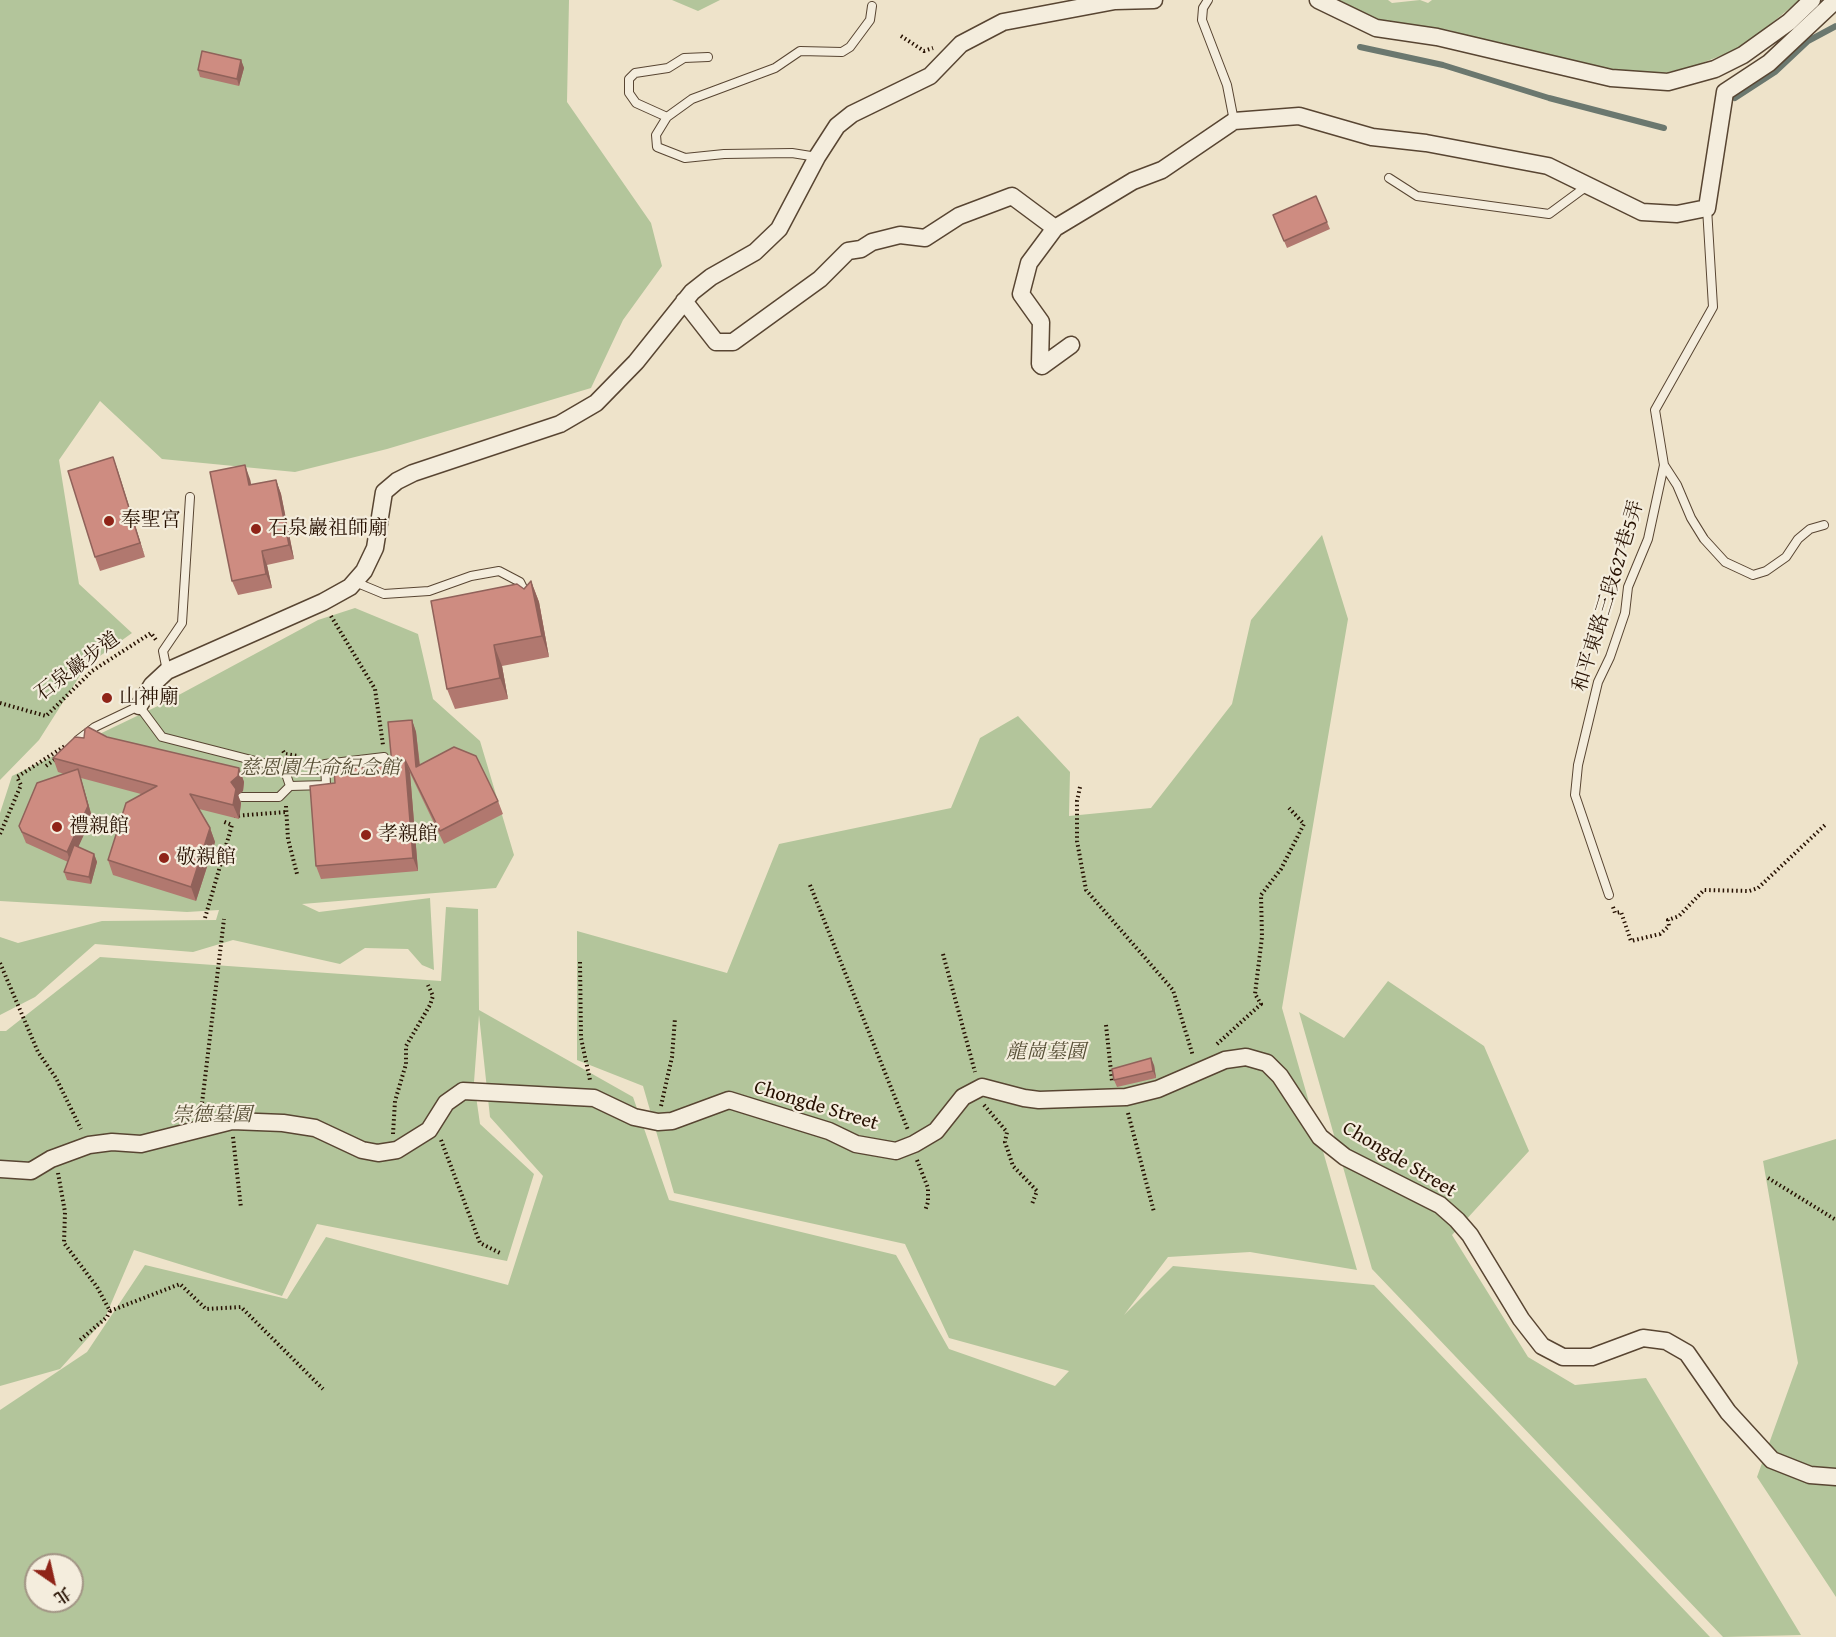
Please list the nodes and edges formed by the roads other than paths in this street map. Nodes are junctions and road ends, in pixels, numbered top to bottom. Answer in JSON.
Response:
{"nodes":[{"id":1,"x":1154,"y":0,"type":"edge"},
{"id":2,"x":1209,"y":0,"type":"edge"},
{"id":3,"x":1318,"y":0,"type":"edge"},
{"id":4,"x":1812,"y":0,"type":"edge"},
{"id":5,"x":1836,"y":0,"type":"edge"},
{"id":6,"x":872,"y":6,"type":"dead end"},
{"id":7,"x":708,"y":57,"type":"dead end"},
{"id":8,"x":667,"y":117,"type":"junction"},
{"id":9,"x":1234,"y":121,"type":"junction"},
{"id":10,"x":817,"y":157,"type":"junction"},
{"id":11,"x":1389,"y":178,"type":"dead end"},
{"id":12,"x":1587,"y":186,"type":"junction"},
{"id":13,"x":1707,"y":208,"type":"junction"},
{"id":14,"x":1055,"y":228,"type":"junction"},
{"id":15,"x":684,"y":301,"type":"junction"},
{"id":16,"x":1071,"y":345,"type":"dead end"},
{"id":17,"x":1664,"y":465,"type":"junction"},
{"id":18,"x":190,"y":497,"type":"dead end"},
{"id":19,"x":1824,"y":525,"type":"dead end"},
{"id":20,"x":355,"y":582,"type":"junction"},
{"id":21,"x":531,"y":604,"type":"edge"},
{"id":22,"x":167,"y":671,"type":"junction"},
{"id":23,"x":139,"y":706,"type":"junction"},
{"id":24,"x":85,"y":747,"type":"edge"},
{"id":25,"x":384,"y":757,"type":"road end"},
{"id":26,"x":290,"y":786,"type":"junction"},
{"id":27,"x":242,"y":797,"type":"dead end"},
{"id":28,"x":1609,"y":895,"type":"road end"},
{"id":29,"x":0,"y":1169,"type":"edge"},
{"id":30,"x":1836,"y":1477,"type":"edge"}],
"edges":[{"from":1,"to":10,"type":"street"},
{"from":2,"to":9,"type":"lane"},
{"from":3,"to":4,"type":"street"},
{"from":5,"to":13,"type":"street"},
{"from":6,"to":8,"type":"lane"},
{"from":7,"to":8,"type":"lane"},
{"from":8,"to":10,"type":"lane"},
{"from":9,"to":12,"type":"street"},
{"from":9,"to":14,"type":"street"},
{"from":10,"to":15,"type":"street"},
{"from":11,"to":12,"type":"lane"},
{"from":12,"to":13,"type":"street"},
{"from":13,"to":17,"type":"lane","name":"和平東路三段627巷5弄"},
{"from":14,"to":15,"type":"street"},
{"from":14,"to":16,"type":"street"},
{"from":15,"to":20,"type":"street"},
{"from":17,"to":19,"type":"lane"},
{"from":17,"to":28,"type":"lane","name":"和平東路三段627巷5弄"},
{"from":18,"to":22,"type":"lane"},
{"from":20,"to":21,"type":"lane"},
{"from":20,"to":22,"type":"street"},
{"from":22,"to":23,"type":"street"},
{"from":23,"to":24,"type":"lane"},
{"from":23,"to":26,"type":"lane"},
{"from":25,"to":26,"type":"lane"},
{"from":26,"to":27,"type":"lane"},
{"from":29,"to":30,"type":"street","name":"Chongde Street"}]}
